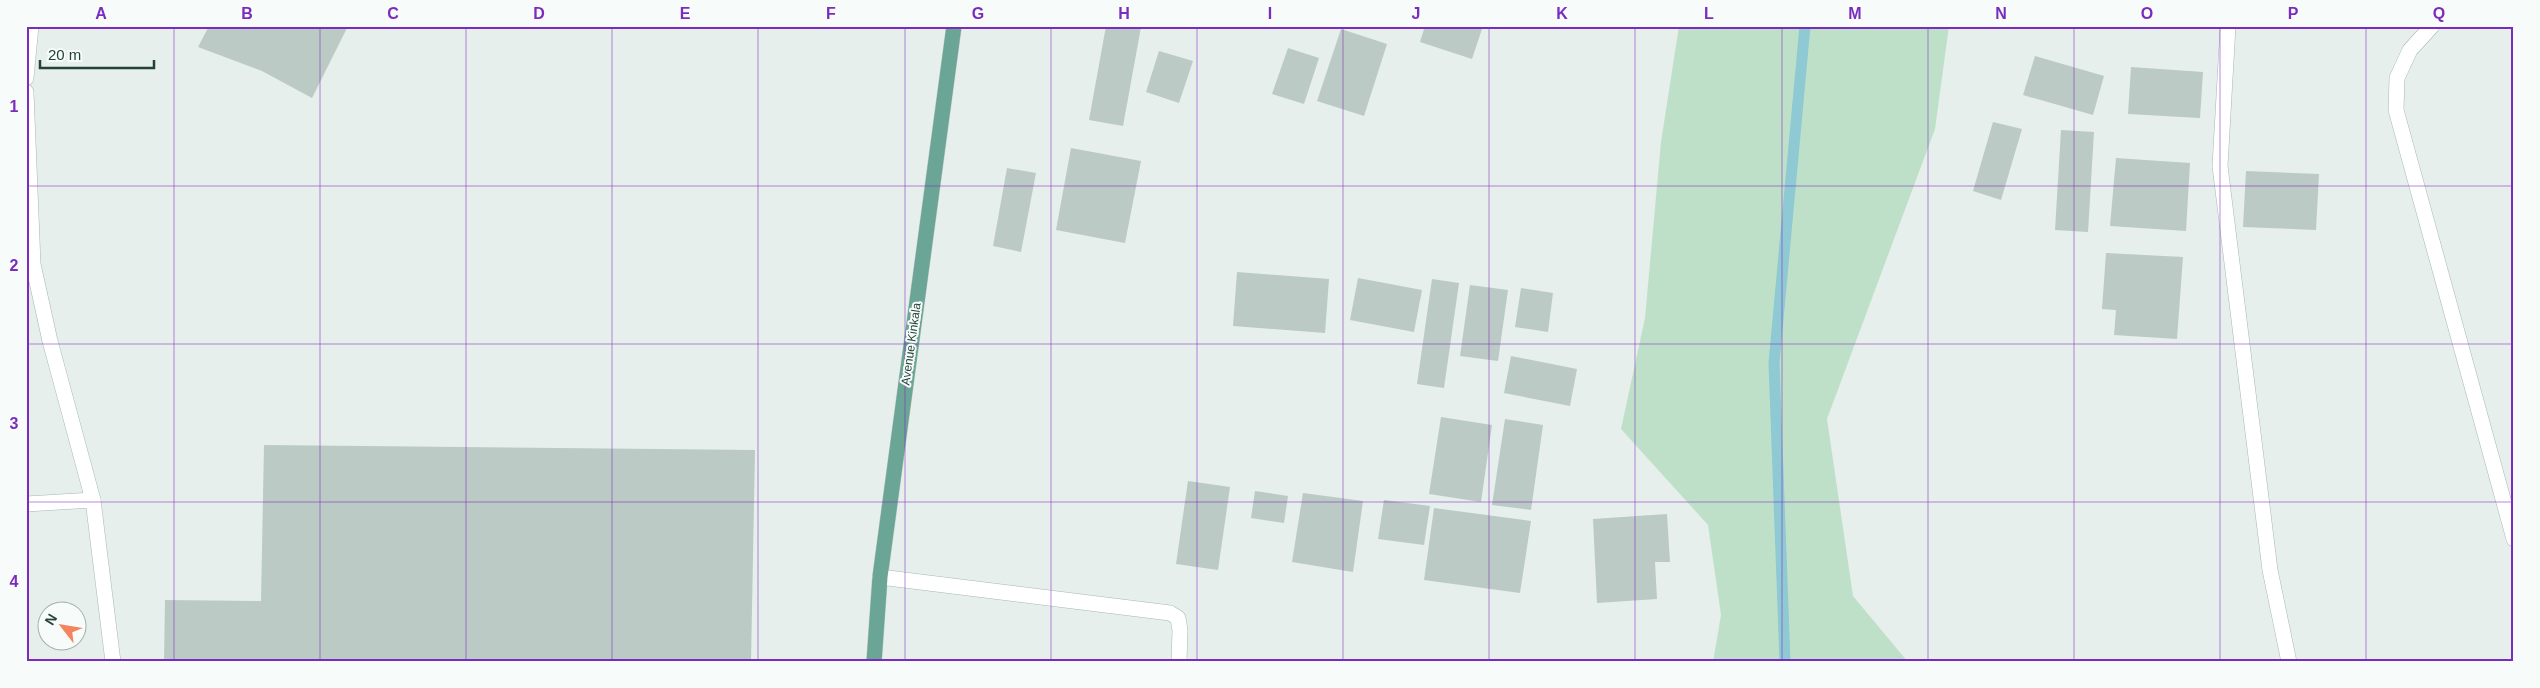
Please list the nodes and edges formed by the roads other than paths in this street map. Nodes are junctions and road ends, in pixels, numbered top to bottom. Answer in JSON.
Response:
{"nodes":[{"id":1,"x":31,"y":26,"type":"edge"},
{"id":2,"x":954,"y":26,"type":"edge"},
{"id":3,"x":2228,"y":26,"type":"edge"},
{"id":4,"x":2432,"y":26,"type":"edge"},
{"id":5,"x":26,"y":78,"type":"edge"},
{"id":6,"x":26,"y":92,"type":"edge"},
{"id":7,"x":93,"y":500,"type":"junction"},
{"id":8,"x":26,"y":504,"type":"edge"},
{"id":9,"x":2514,"y":539,"type":"edge"},
{"id":10,"x":880,"y":577,"type":"junction"},
{"id":11,"x":113,"y":662,"type":"edge"},
{"id":12,"x":874,"y":662,"type":"edge"},
{"id":13,"x":1180,"y":662,"type":"edge"},
{"id":14,"x":2289,"y":662,"type":"edge"}],
"edges":[{"from":1,"to":5,"type":"street"},
{"from":2,"to":10,"type":"main road","name":"Avenue Kinkala"},
{"from":3,"to":14,"type":"street"},
{"from":4,"to":9,"type":"street"},
{"from":6,"to":7,"type":"street"},
{"from":7,"to":8,"type":"street"},
{"from":7,"to":11,"type":"street"},
{"from":10,"to":12,"type":"main road","name":"Avenue Kinkala"},
{"from":10,"to":13,"type":"street"}]}
